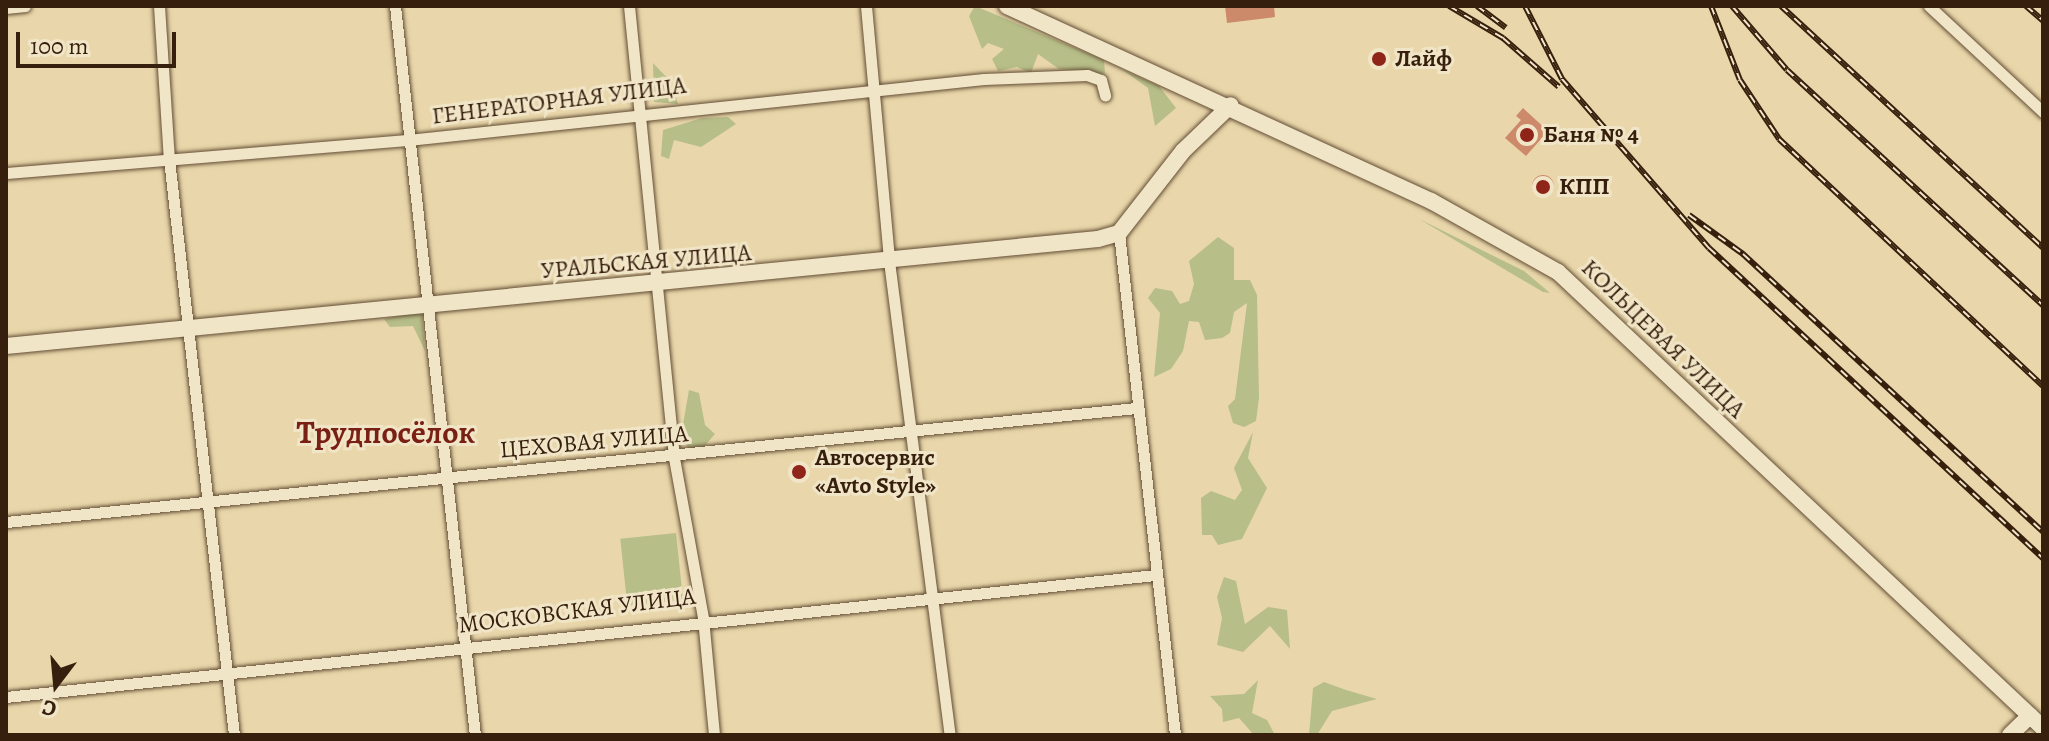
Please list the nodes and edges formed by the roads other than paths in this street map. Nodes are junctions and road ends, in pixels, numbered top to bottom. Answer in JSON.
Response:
{"nodes":[{"id":1,"x":25,"y":6,"type":"edge"},
{"id":2,"x":159,"y":6,"type":"edge"},
{"id":3,"x":395,"y":6,"type":"edge"},
{"id":4,"x":629,"y":6,"type":"edge"},
{"id":5,"x":866,"y":6,"type":"edge"},
{"id":6,"x":1007,"y":6,"type":"edge"},
{"id":7,"x":1929,"y":6,"type":"edge"},
{"id":8,"x":6,"y":8,"type":"edge"},
{"id":9,"x":877,"y":88,"type":"junction"},
{"id":10,"x":1105,"y":95,"type":"dead end"},
{"id":11,"x":1231,"y":105,"type":"junction"},
{"id":12,"x":2043,"y":112,"type":"edge"},
{"id":13,"x":642,"y":113,"type":"junction"},
{"id":14,"x":408,"y":140,"type":"junction"},
{"id":15,"x":169,"y":159,"type":"junction"},
{"id":16,"x":6,"y":173,"type":"edge"},
{"id":17,"x":1119,"y":233,"type":"junction"},
{"id":18,"x":889,"y":261,"type":"junction"},
{"id":19,"x":658,"y":286,"type":"junction"},
{"id":20,"x":424,"y":306,"type":"junction"},
{"id":21,"x":187,"y":329,"type":"junction"},
{"id":22,"x":6,"y":346,"type":"edge"},
{"id":23,"x":1137,"y":408,"type":"junction"},
{"id":24,"x":912,"y":431,"type":"junction"},
{"id":25,"x":674,"y":458,"type":"junction"},
{"id":26,"x":445,"y":477,"type":"junction"},
{"id":27,"x":207,"y":504,"type":"junction"},
{"id":28,"x":6,"y":522,"type":"edge"},
{"id":29,"x":1155,"y":575,"type":"junction"},
{"id":30,"x":935,"y":596,"type":"junction"},
{"id":31,"x":703,"y":618,"type":"junction"},
{"id":32,"x":469,"y":646,"type":"junction"},
{"id":33,"x":229,"y":674,"type":"junction"},
{"id":34,"x":6,"y":697,"type":"edge"},
{"id":35,"x":2030,"y":716,"type":"junction"},
{"id":36,"x":2043,"y":728,"type":"edge"},
{"id":37,"x":234,"y":735,"type":"edge"},
{"id":38,"x":475,"y":735,"type":"edge"},
{"id":39,"x":714,"y":735,"type":"edge"},
{"id":40,"x":950,"y":735,"type":"edge"},
{"id":41,"x":1175,"y":735,"type":"edge"},
{"id":42,"x":2010,"y":735,"type":"edge"}],
"edges":[{"from":1,"to":8,"type":"street"},
{"from":2,"to":15,"type":"street"},
{"from":3,"to":14,"type":"street"},
{"from":4,"to":13,"type":"street"},
{"from":5,"to":9,"type":"street"},
{"from":6,"to":11,"type":"street","name":"КОЛЬЦЕВАЯ УЛИЦА"},
{"from":7,"to":12,"type":"street"},
{"from":9,"to":10,"type":"street","name":"ГЕНЕРАТОРНАЯ УЛИЦА"},
{"from":9,"to":13,"type":"street","name":"ГЕНЕРАТОРНАЯ УЛИЦА"},
{"from":9,"to":18,"type":"street"},
{"from":11,"to":17,"type":"street"},
{"from":11,"to":35,"type":"street","name":"КОЛЬЦЕВАЯ УЛИЦА"},
{"from":13,"to":14,"type":"street","name":"ГЕНЕРАТОРНАЯ УЛИЦА"},
{"from":13,"to":19,"type":"street"},
{"from":14,"to":15,"type":"street","name":"ГЕНЕРАТОРНАЯ УЛИЦА"},
{"from":14,"to":20,"type":"street"},
{"from":15,"to":16,"type":"street","name":"ГЕНЕРАТОРНАЯ УЛИЦА"},
{"from":15,"to":21,"type":"street"},
{"from":17,"to":18,"type":"street","name":"УРАЛЬСКАЯ УЛИЦА"},
{"from":17,"to":23,"type":"street"},
{"from":18,"to":19,"type":"street","name":"УРАЛЬСКАЯ УЛИЦА"},
{"from":18,"to":24,"type":"street"},
{"from":19,"to":20,"type":"street","name":"УРАЛЬСКАЯ УЛИЦА"},
{"from":19,"to":25,"type":"street"},
{"from":20,"to":21,"type":"street","name":"УРАЛЬСКАЯ УЛИЦА"},
{"from":20,"to":26,"type":"street"},
{"from":21,"to":22,"type":"street","name":"УРАЛЬСКАЯ УЛИЦА"},
{"from":21,"to":27,"type":"street"},
{"from":23,"to":24,"type":"street","name":"ЦЕХОВАЯ УЛИЦА"},
{"from":23,"to":29,"type":"street"},
{"from":24,"to":25,"type":"street","name":"ЦЕХОВАЯ УЛИЦА"},
{"from":24,"to":30,"type":"street"},
{"from":25,"to":26,"type":"street","name":"ЦЕХОВАЯ УЛИЦА"},
{"from":25,"to":31,"type":"street"},
{"from":26,"to":27,"type":"street","name":"ЦЕХОВАЯ УЛИЦА"},
{"from":26,"to":32,"type":"street"},
{"from":27,"to":28,"type":"street","name":"ЦЕХОВАЯ УЛИЦА"},
{"from":27,"to":33,"type":"street"},
{"from":29,"to":30,"type":"street","name":"МОСКОВСКАЯ УЛИЦА"},
{"from":29,"to":41,"type":"street"},
{"from":30,"to":31,"type":"street","name":"МОСКОВСКАЯ УЛИЦА"},
{"from":30,"to":40,"type":"street"},
{"from":31,"to":32,"type":"street","name":"МОСКОВСКАЯ УЛИЦА"},
{"from":31,"to":39,"type":"street"},
{"from":32,"to":33,"type":"street","name":"МОСКОВСКАЯ УЛИЦА"},
{"from":32,"to":38,"type":"street"},
{"from":33,"to":34,"type":"street","name":"МОСКОВСКАЯ УЛИЦА"},
{"from":33,"to":37,"type":"street"},
{"from":35,"to":36,"type":"street","name":"КОЛЬЦЕВАЯ УЛИЦА"},
{"from":35,"to":42,"type":"street"}]}
